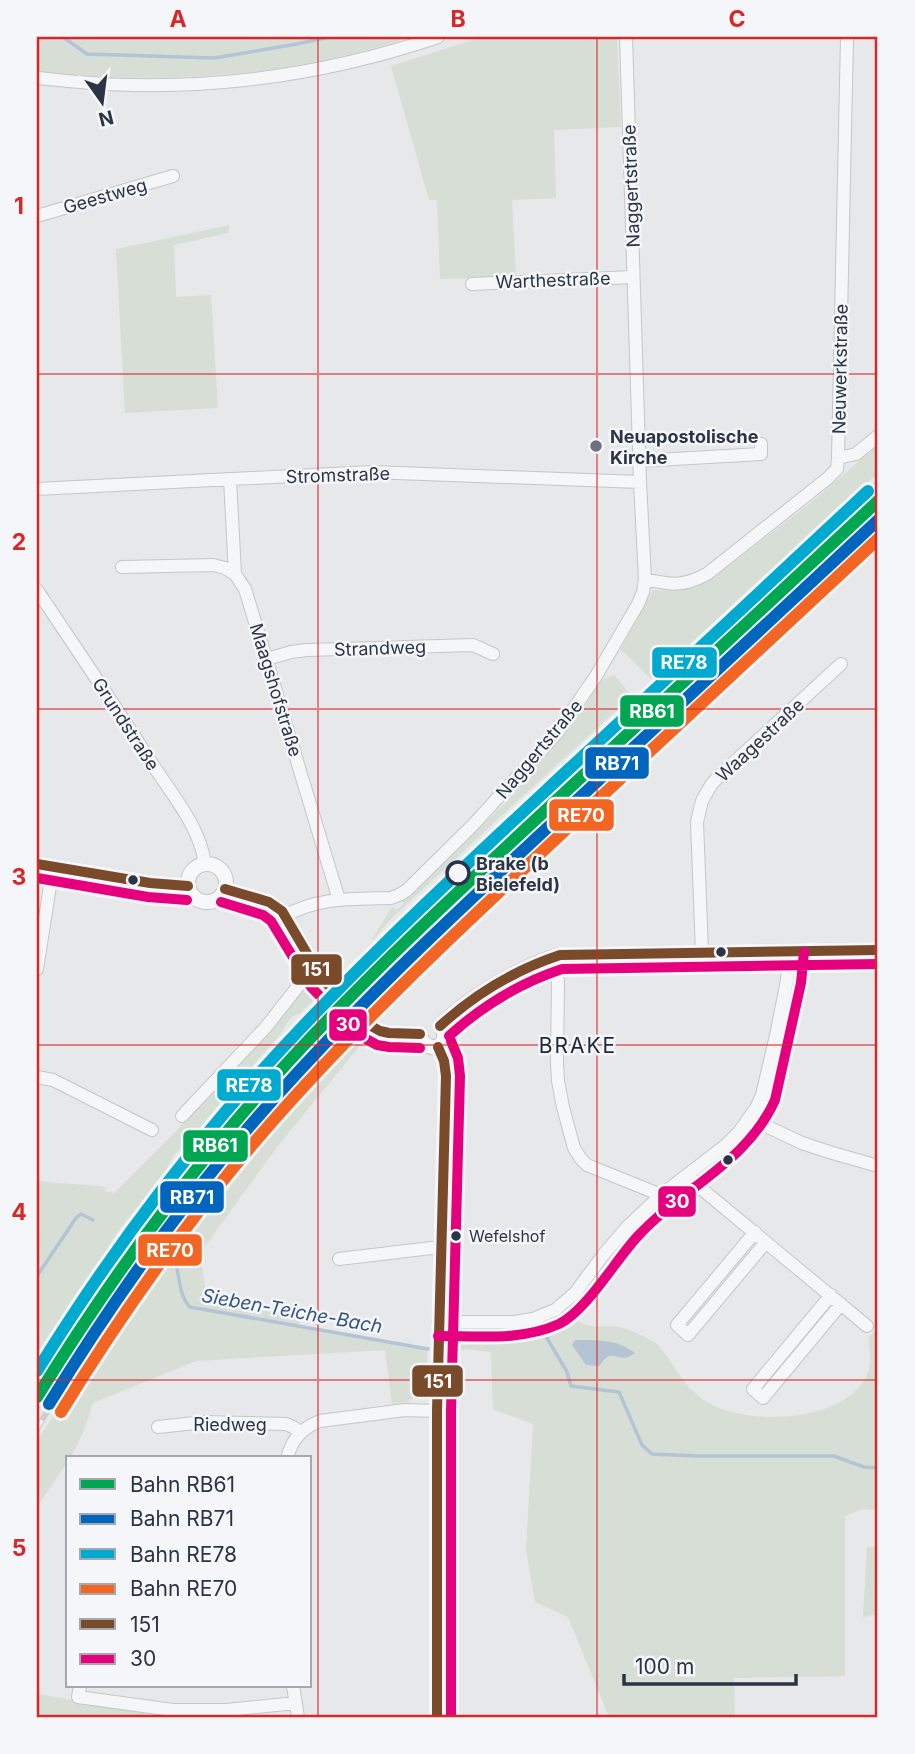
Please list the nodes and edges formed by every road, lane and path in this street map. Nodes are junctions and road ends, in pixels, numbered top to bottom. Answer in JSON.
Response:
{"nodes":[{"id":1,"x":438,"y":37,"type":"edge"},
{"id":2,"x":626,"y":37,"type":"edge"},
{"id":3,"x":847,"y":37,"type":"edge"},
{"id":4,"x":37,"y":78,"type":"edge"},
{"id":5,"x":173,"y":176,"type":"dead end"},
{"id":6,"x":37,"y":216,"type":"edge"},
{"id":7,"x":633,"y":277,"type":"junction"},
{"id":8,"x":472,"y":284,"type":"dead end"},
{"id":9,"x":878,"y":436,"type":"edge"},
{"id":10,"x":761,"y":444,"type":"dead end"},
{"id":11,"x":838,"y":458,"type":"junction"},
{"id":12,"x":639,"y":461,"type":"junction"},
{"id":13,"x":230,"y":479,"type":"junction"},
{"id":14,"x":640,"y":482,"type":"junction"},
{"id":15,"x":37,"y":489,"type":"edge"},
{"id":16,"x":122,"y":568,"type":"dead end"},
{"id":17,"x":235,"y":573,"type":"junction"},
{"id":18,"x":645,"y":579,"type":"junction"},
{"id":19,"x":37,"y":590,"type":"edge"},
{"id":20,"x":493,"y":654,"type":"dead end"},
{"id":21,"x":267,"y":659,"type":"junction"},
{"id":22,"x":841,"y":664,"type":"dead end"},
{"id":23,"x":37,"y":864,"type":"edge"},
{"id":24,"x":205,"y":864,"type":"junction"},
{"id":25,"x":53,"y":867,"type":"junction"},
{"id":26,"x":188,"y":886,"type":"junction"},
{"id":27,"x":225,"y":889,"type":"junction"},
{"id":28,"x":339,"y":900,"type":"junction"},
{"id":29,"x":285,"y":916,"type":"junction"},
{"id":30,"x":878,"y":950,"type":"edge"},
{"id":31,"x":790,"y":951,"type":"junction"},
{"id":32,"x":702,"y":952,"type":"junction"},
{"id":33,"x":551,"y":958,"type":"junction"},
{"id":34,"x":314,"y":966,"type":"junction"},
{"id":35,"x":37,"y":969,"type":"edge"},
{"id":36,"x":440,"y":1026,"type":"junction"},
{"id":37,"x":420,"y":1034,"type":"junction"},
{"id":38,"x":438,"y":1046,"type":"junction"},
{"id":39,"x":37,"y":1077,"type":"edge"},
{"id":40,"x":183,"y":1116,"type":"dead end"},
{"id":41,"x":749,"y":1118,"type":"junction"},
{"id":42,"x":152,"y":1129,"type":"dead end"},
{"id":43,"x":878,"y":1166,"type":"edge"},
{"id":44,"x":686,"y":1176,"type":"junction"},
{"id":45,"x":661,"y":1195,"type":"junction"},
{"id":46,"x":755,"y":1232,"type":"junction"},
{"id":47,"x":766,"y":1242,"type":"junction"},
{"id":48,"x":440,"y":1247,"type":"junction"},
{"id":49,"x":339,"y":1259,"type":"dead end"},
{"id":50,"x":831,"y":1295,"type":"junction"},
{"id":51,"x":841,"y":1304,"type":"junction"},
{"id":52,"x":438,"y":1322,"type":"junction"},
{"id":53,"x":867,"y":1326,"type":"dead end"},
{"id":54,"x":437,"y":1411,"type":"junction"},
{"id":55,"x":158,"y":1427,"type":"dead end"},
{"id":56,"x":300,"y":1432,"type":"junction"},
{"id":57,"x":288,"y":1456,"type":"edge"},
{"id":58,"x":80,"y":1688,"type":"edge"},
{"id":59,"x":293,"y":1688,"type":"edge"},
{"id":60,"x":296,"y":1703,"type":"junction"},
{"id":61,"x":298,"y":1717,"type":"edge"},
{"id":62,"x":437,"y":1717,"type":"edge"}],
"edges":[{"from":1,"to":4,"type":"street"},
{"from":2,"to":7,"type":"street","name":"Naggertstraße"},
{"from":3,"to":11,"type":"street","name":"Neuwerkstraße"},
{"from":5,"to":6,"type":"street","name":"Geestweg"},
{"from":7,"to":8,"type":"street","name":"Warthestraße"},
{"from":7,"to":12,"type":"street","name":"Naggertstraße"},
{"from":9,"to":11,"type":"street"},
{"from":10,"to":12,"type":"street"},
{"from":11,"to":18,"type":"street","name":"Neuwerkstraße"},
{"from":12,"to":14,"type":"street","name":"Naggertstraße"},
{"from":13,"to":14,"type":"street","name":"Stromstraße"},
{"from":13,"to":15,"type":"street","name":"Stromstraße"},
{"from":13,"to":17,"type":"street","name":"Maagshofstraße"},
{"from":14,"to":18,"type":"street","name":"Naggertstraße"},
{"from":16,"to":17,"type":"street"},
{"from":17,"to":21,"type":"street","name":"Maagshofstraße"},
{"from":18,"to":28,"type":"street","name":"Naggertstraße"},
{"from":19,"to":24,"type":"street","name":"Grundstraße"},
{"from":20,"to":21,"type":"street","name":"Strandweg"},
{"from":21,"to":28,"type":"street","name":"Maagshofstraße"},
{"from":22,"to":32,"type":"street","name":"Waagestraße"},
{"from":23,"to":25,"type":"main road"},
{"from":24,"to":26,"type":"main road"},
{"from":24,"to":27,"type":"main road"},
{"from":25,"to":26,"type":"main road"},
{"from":25,"to":35,"type":"street"},
{"from":26,"to":27,"type":"main road"},
{"from":27,"to":29,"type":"main road"},
{"from":28,"to":29,"type":"street","name":"Naggertstraße"},
{"from":29,"to":34,"type":"main road"},
{"from":30,"to":31,"type":"main road"},
{"from":31,"to":32,"type":"main road"},
{"from":31,"to":41,"type":"street"},
{"from":32,"to":33,"type":"main road"},
{"from":33,"to":36,"type":"main road"},
{"from":33,"to":45,"type":"street"},
{"from":34,"to":37,"type":"main road"},
{"from":34,"to":40,"type":"street"},
{"from":36,"to":37,"type":"main road"},
{"from":36,"to":38,"type":"main road"},
{"from":37,"to":38,"type":"main road"},
{"from":38,"to":48,"type":"street"},
{"from":39,"to":42,"type":"street"},
{"from":41,"to":43,"type":"street"},
{"from":41,"to":44,"type":"street"},
{"from":44,"to":45,"type":"street"},
{"from":44,"to":46,"type":"street"},
{"from":45,"to":52,"type":"street"},
{"from":46,"to":47,"type":"street"},
{"from":46,"to":47,"type":"street"},
{"from":47,"to":50,"type":"street"},
{"from":48,"to":49,"type":"street"},
{"from":48,"to":52,"type":"street"},
{"from":50,"to":51,"type":"street"},
{"from":50,"to":51,"type":"street"},
{"from":51,"to":53,"type":"street"},
{"from":52,"to":54,"type":"street"},
{"from":54,"to":56,"type":"street"},
{"from":54,"to":62,"type":"street"},
{"from":55,"to":56,"type":"street","name":"Riedweg"},
{"from":56,"to":57,"type":"street"},
{"from":58,"to":60,"type":"street"},
{"from":59,"to":60,"type":"street"},
{"from":60,"to":61,"type":"street"}]}
